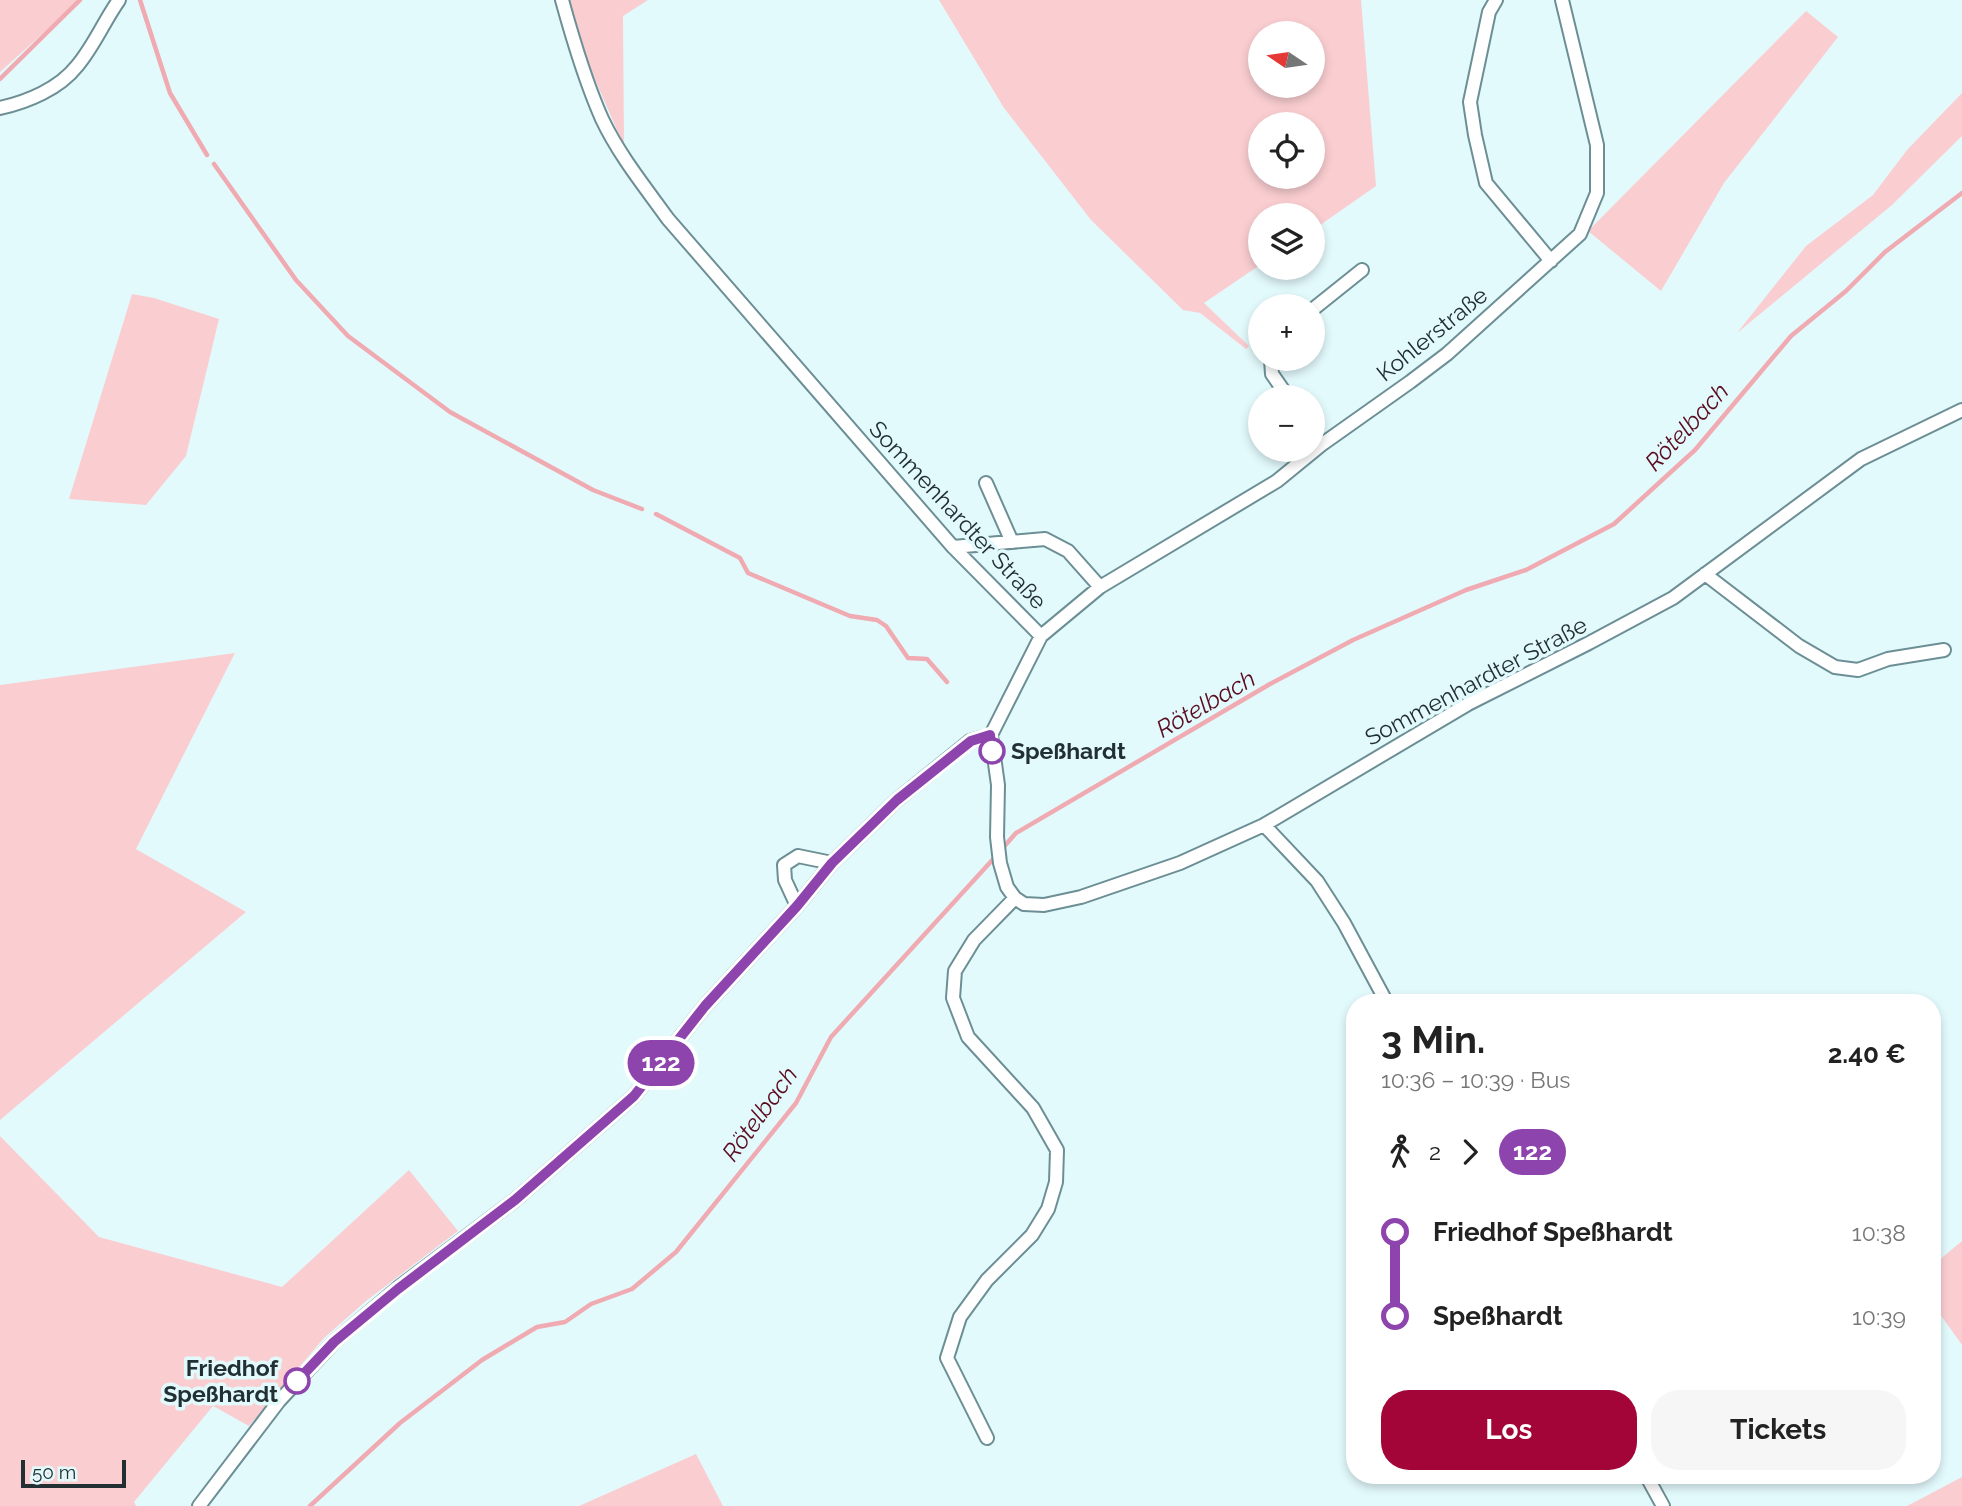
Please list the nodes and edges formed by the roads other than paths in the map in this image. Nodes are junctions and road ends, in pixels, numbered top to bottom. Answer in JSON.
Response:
{"nodes":[{"id":1,"x":119,"y":0,"type":"edge"},
{"id":2,"x":562,"y":0,"type":"edge"},
{"id":3,"x":1496,"y":0,"type":"edge"},
{"id":4,"x":1562,"y":0,"type":"edge"},
{"id":5,"x":0,"y":108,"type":"edge"},
{"id":6,"x":1551,"y":261,"type":"junction"},
{"id":7,"x":1362,"y":270,"type":"dead end"},
{"id":8,"x":1325,"y":300,"type":"edge"},
{"id":9,"x":1962,"y":410,"type":"edge"},
{"id":10,"x":1325,"y":442,"type":"edge"},
{"id":11,"x":1300,"y":462,"type":"edge"},
{"id":12,"x":986,"y":483,"type":"dead end"},
{"id":13,"x":1012,"y":541,"type":"junction"},
{"id":14,"x":953,"y":547,"type":"junction"},
{"id":15,"x":1708,"y":571,"type":"junction"},
{"id":16,"x":1100,"y":587,"type":"junction"},
{"id":17,"x":1041,"y":636,"type":"junction"},
{"id":18,"x":1944,"y":650,"type":"dead end"},
{"id":19,"x":990,"y":735,"type":"junction"},
{"id":20,"x":1264,"y":825,"type":"junction"},
{"id":21,"x":832,"y":863,"type":"junction"},
{"id":22,"x":1015,"y":898,"type":"junction"},
{"id":23,"x":797,"y":906,"type":"junction"},
{"id":24,"x":1382,"y":994,"type":"edge"},
{"id":25,"x":987,"y":1438,"type":"dead end"},
{"id":26,"x":1651,"y":1484,"type":"edge"},
{"id":27,"x":199,"y":1506,"type":"edge"},
{"id":28,"x":1663,"y":1506,"type":"edge"}],
"edges":[{"from":1,"to":5,"type":"street"},
{"from":2,"to":14,"type":"street","name":"Sommenhardter Straße"},
{"from":3,"to":6,"type":"street"},
{"from":4,"to":6,"type":"street","name":"Kohlerstraße"},
{"from":6,"to":10,"type":"street","name":"Kohlerstraße"},
{"from":7,"to":8,"type":"street"},
{"from":9,"to":15,"type":"street","name":"Sommenhardter Straße"},
{"from":11,"to":16,"type":"street","name":"Kohlerstraße"},
{"from":12,"to":13,"type":"street"},
{"from":13,"to":14,"type":"street"},
{"from":13,"to":16,"type":"street"},
{"from":14,"to":17,"type":"street","name":"Sommenhardter Straße"},
{"from":15,"to":18,"type":"street"},
{"from":15,"to":20,"type":"street","name":"Sommenhardter Straße"},
{"from":16,"to":17,"type":"street","name":"Kohlerstraße"},
{"from":17,"to":19,"type":"street","name":"Sommenhardter Straße"},
{"from":19,"to":21,"type":"street"},
{"from":19,"to":22,"type":"street"},
{"from":20,"to":22,"type":"street","name":"Sommenhardter Straße"},
{"from":20,"to":24,"type":"street"},
{"from":21,"to":23,"type":"street"},
{"from":21,"to":23,"type":"street"},
{"from":22,"to":25,"type":"street"},
{"from":23,"to":27,"type":"street"},
{"from":26,"to":28,"type":"street"}]}
